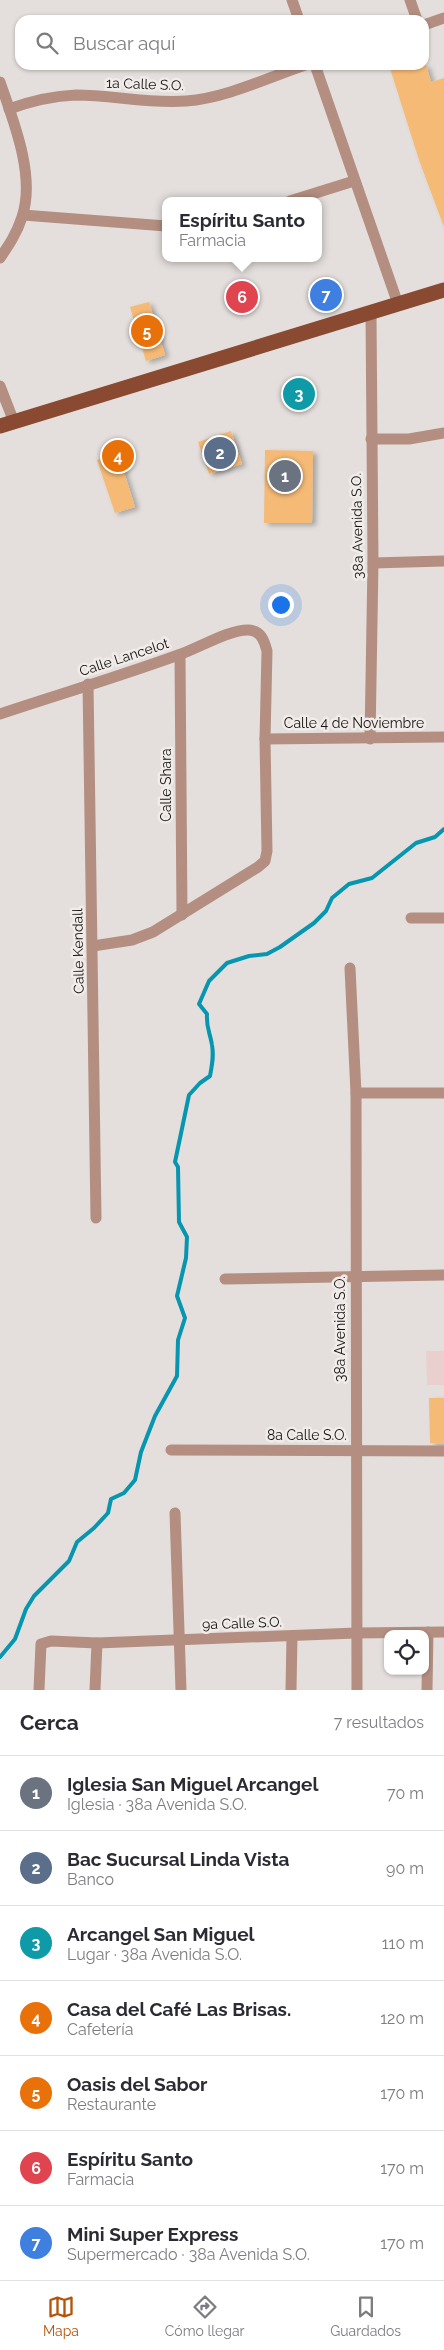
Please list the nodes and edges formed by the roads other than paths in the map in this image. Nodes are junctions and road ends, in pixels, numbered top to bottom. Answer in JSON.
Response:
{"nodes":[{"id":1,"x":292,"y":0,"type":"edge"},
{"id":2,"x":410,"y":0,"type":"edge"},
{"id":3,"x":297,"y":15,"type":"edge"},
{"id":4,"x":415,"y":15,"type":"edge"},
{"id":5,"x":444,"y":18,"type":"edge"},
{"id":6,"x":429,"y":23,"type":"edge"},
{"id":7,"x":291,"y":70,"type":"edge"},
{"id":8,"x":317,"y":70,"type":"edge"},
{"id":9,"x":0,"y":82,"type":"edge"},
{"id":10,"x":9,"y":109,"type":"junction"},
{"id":11,"x":354,"y":181,"type":"junction"},
{"id":12,"x":303,"y":197,"type":"edge"},
{"id":13,"x":23,"y":215,"type":"junction"},
{"id":14,"x":162,"y":226,"type":"edge"},
{"id":15,"x":0,"y":258,"type":"edge"},
{"id":16,"x":444,"y":290,"type":"edge"},
{"id":17,"x":398,"y":304,"type":"junction"},
{"id":18,"x":371,"y":313,"type":"junction"},
{"id":19,"x":0,"y":386,"type":"edge"},
{"id":20,"x":7,"y":424,"type":"edge"},
{"id":21,"x":444,"y":434,"type":"edge"},
{"id":22,"x":371,"y":439,"type":"junction"},
{"id":23,"x":444,"y":561,"type":"edge"},
{"id":24,"x":374,"y":563,"type":"junction"},
{"id":25,"x":180,"y":655,"type":"junction"},
{"id":26,"x":88,"y":684,"type":"junction"},
{"id":27,"x":0,"y":714,"type":"edge"},
{"id":28,"x":444,"y":737,"type":"edge"},
{"id":29,"x":265,"y":739,"type":"junction"},
{"id":30,"x":370,"y":740,"type":"junction"},
{"id":31,"x":182,"y":914,"type":"junction"},
{"id":32,"x":411,"y":918,"type":"dead end"},
{"id":33,"x":444,"y":918,"type":"edge"},
{"id":34,"x":93,"y":946,"type":"junction"},
{"id":35,"x":350,"y":968,"type":"dead end"},
{"id":36,"x":356,"y":1093,"type":"junction"},
{"id":37,"x":444,"y":1093,"type":"edge"},
{"id":38,"x":96,"y":1218,"type":"dead end"},
{"id":39,"x":444,"y":1275,"type":"edge"},
{"id":40,"x":356,"y":1277,"type":"junction"},
{"id":41,"x":225,"y":1279,"type":"dead end"},
{"id":42,"x":171,"y":1450,"type":"dead end"},
{"id":43,"x":355,"y":1450,"type":"junction"},
{"id":44,"x":444,"y":1451,"type":"edge"},
{"id":45,"x":175,"y":1513,"type":"dead end"},
{"id":46,"x":429,"y":1632,"type":"edge"},
{"id":47,"x":444,"y":1632,"type":"edge"},
{"id":48,"x":356,"y":1633,"type":"junction"},
{"id":49,"x":384,"y":1633,"type":"edge"},
{"id":50,"x":292,"y":1636,"type":"junction"},
{"id":51,"x":180,"y":1640,"type":"junction"},
{"id":52,"x":97,"y":1644,"type":"junction"},
{"id":53,"x":427,"y":1675,"type":"edge"},
{"id":54,"x":39,"y":1690,"type":"edge"},
{"id":55,"x":95,"y":1690,"type":"edge"},
{"id":56,"x":181,"y":1690,"type":"edge"},
{"id":57,"x":291,"y":1690,"type":"edge"},
{"id":58,"x":356,"y":1690,"type":"edge"},
{"id":59,"x":427,"y":1690,"type":"edge"}],
"edges":[{"from":1,"to":3,"type":"street"},
{"from":2,"to":4,"type":"street"},
{"from":5,"to":6,"type":"street"},
{"from":7,"to":10,"type":"street","name":"1a Calle S.O."},
{"from":8,"to":11,"type":"street"},
{"from":9,"to":10,"type":"street"},
{"from":10,"to":13,"type":"street"},
{"from":11,"to":12,"type":"street"},
{"from":11,"to":17,"type":"street"},
{"from":13,"to":14,"type":"street"},
{"from":13,"to":15,"type":"street"},
{"from":16,"to":17,"type":"main road"},
{"from":17,"to":18,"type":"main road"},
{"from":18,"to":20,"type":"main road"},
{"from":18,"to":22,"type":"street","name":"38a Avenida S.O."},
{"from":19,"to":20,"type":"street"},
{"from":21,"to":22,"type":"street"},
{"from":22,"to":24,"type":"street","name":"38a Avenida S.O."},
{"from":23,"to":24,"type":"street"},
{"from":24,"to":30,"type":"street","name":"38a Avenida S.O."},
{"from":25,"to":26,"type":"street","name":"Calle Lancelot"},
{"from":25,"to":29,"type":"street","name":"Calle Lancelot"},
{"from":25,"to":31,"type":"street","name":"Calle Shara"},
{"from":26,"to":27,"type":"street","name":"Calle Lancelot"},
{"from":26,"to":34,"type":"street","name":"Calle Kendall"},
{"from":28,"to":30,"type":"street","name":"Calle 4 de Noviembre"},
{"from":29,"to":30,"type":"street","name":"Calle 4 de Noviembre"},
{"from":29,"to":31,"type":"street"},
{"from":31,"to":34,"type":"street"},
{"from":32,"to":33,"type":"street"},
{"from":34,"to":38,"type":"street","name":"Calle Kendall"},
{"from":35,"to":36,"type":"street","name":"38a Avenida S.O."},
{"from":36,"to":37,"type":"street"},
{"from":36,"to":40,"type":"street","name":"38a Avenida S.O."},
{"from":39,"to":40,"type":"street"},
{"from":40,"to":41,"type":"street"},
{"from":40,"to":43,"type":"street","name":"38a Avenida S.O."},
{"from":42,"to":43,"type":"street","name":"8a Calle S.O."},
{"from":43,"to":44,"type":"street","name":"8a Calle S.O."},
{"from":43,"to":48,"type":"street","name":"38a Avenida S.O."},
{"from":45,"to":51,"type":"street"},
{"from":46,"to":47,"type":"street","name":"9a Calle S.O."},
{"from":48,"to":49,"type":"street","name":"9a Calle S.O."},
{"from":48,"to":50,"type":"street","name":"9a Calle S.O."},
{"from":48,"to":58,"type":"street","name":"38a Avenida S.O."},
{"from":50,"to":51,"type":"street","name":"9a Calle S.O."},
{"from":50,"to":57,"type":"street"},
{"from":51,"to":52,"type":"street","name":"9a Calle S.O."},
{"from":51,"to":56,"type":"street"},
{"from":52,"to":54,"type":"street","name":"9a Calle S.O."},
{"from":52,"to":55,"type":"street"},
{"from":53,"to":59,"type":"street"}]}
